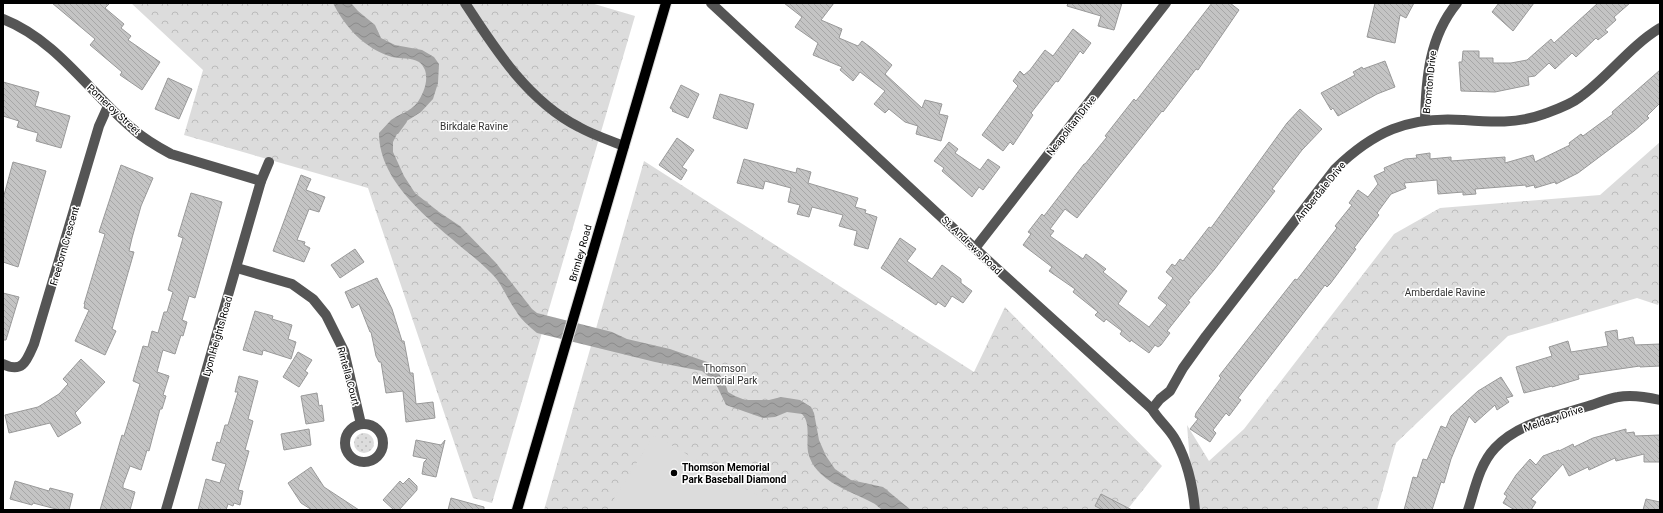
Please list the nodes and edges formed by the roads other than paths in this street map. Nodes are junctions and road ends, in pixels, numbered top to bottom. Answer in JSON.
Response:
{"nodes":[{"id":1,"x":465,"y":3,"type":"edge"},
{"id":2,"x":666,"y":3,"type":"edge"},
{"id":3,"x":711,"y":3,"type":"edge"},
{"id":4,"x":1166,"y":3,"type":"edge"},
{"id":5,"x":1457,"y":3,"type":"edge"},
{"id":6,"x":3,"y":19,"type":"edge"},
{"id":7,"x":1660,"y":28,"type":"edge"},
{"id":8,"x":108,"y":106,"type":"junction"},
{"id":9,"x":1425,"y":120,"type":"junction"},
{"id":10,"x":624,"y":146,"type":"junction"},
{"id":11,"x":269,"y":162,"type":"dead end"},
{"id":12,"x":261,"y":181,"type":"junction"},
{"id":13,"x":976,"y":247,"type":"junction"},
{"id":14,"x":237,"y":268,"type":"junction"},
{"id":15,"x":3,"y":364,"type":"edge"},
{"id":16,"x":1660,"y":400,"type":"edge"},
{"id":17,"x":1152,"y":409,"type":"junction"},
{"id":18,"x":360,"y":424,"type":"dead end"},
{"id":19,"x":166,"y":510,"type":"edge"},
{"id":20,"x":517,"y":510,"type":"edge"},
{"id":21,"x":1195,"y":510,"type":"edge"},
{"id":22,"x":1468,"y":510,"type":"edge"}],
"edges":[{"from":1,"to":10,"type":"street"},
{"from":2,"to":10,"type":"main road","name":"Brimley Road"},
{"from":3,"to":13,"type":"street","name":"St. Andrews Road"},
{"from":4,"to":13,"type":"street","name":"Neapolitan Drive"},
{"from":5,"to":9,"type":"street","name":"Bromton Drive"},
{"from":6,"to":8,"type":"street","name":"Pomeroy Street"},
{"from":7,"to":9,"type":"street","name":"Amberdale Drive"},
{"from":8,"to":12,"type":"street","name":"Pomeroy Street"},
{"from":8,"to":15,"type":"street","name":"Freeborn Crescent"},
{"from":9,"to":17,"type":"street","name":"Amberdale Drive"},
{"from":10,"to":20,"type":"main road","name":"Brimley Road"},
{"from":11,"to":12,"type":"street","name":"Lyon Heights Road"},
{"from":12,"to":14,"type":"street","name":"Lyon Heights Road"},
{"from":13,"to":17,"type":"street","name":"St. Andrews Road"},
{"from":14,"to":18,"type":"street","name":"Rintella Court"},
{"from":14,"to":19,"type":"street","name":"Lyon Heights Road"},
{"from":16,"to":22,"type":"street","name":"Meldazy Drive"},
{"from":17,"to":21,"type":"street","name":"St. Andrews Road"}]}
